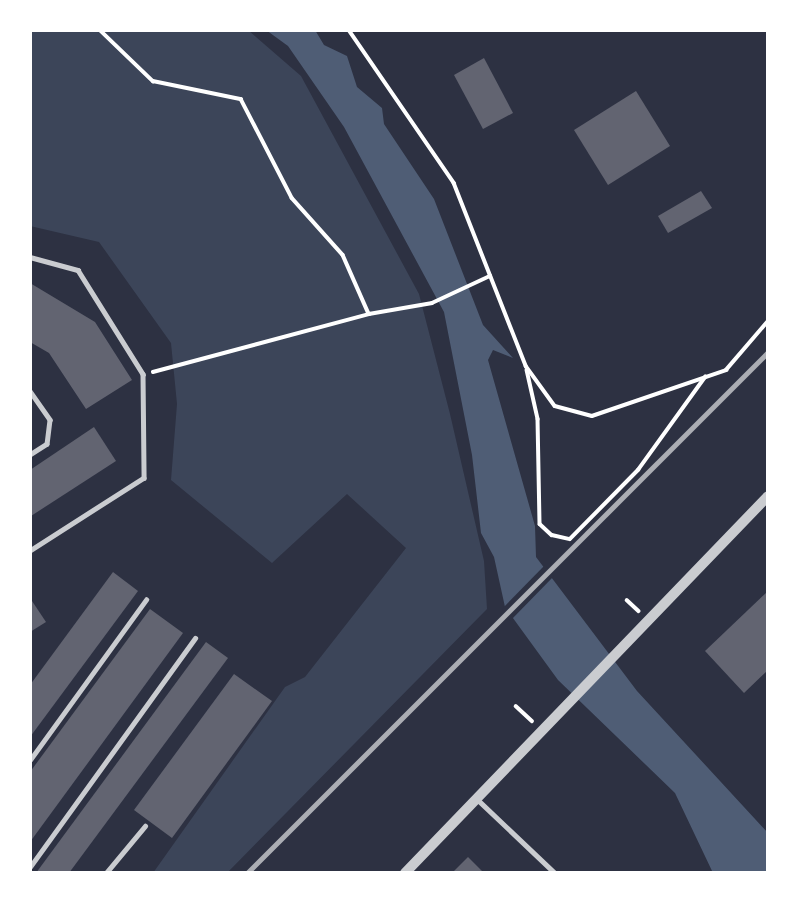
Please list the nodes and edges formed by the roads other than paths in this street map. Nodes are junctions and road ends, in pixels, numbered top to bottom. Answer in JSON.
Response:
{"nodes":[{"id":1,"x":30,"y":257,"type":"edge"},
{"id":2,"x":30,"y":391,"type":"edge"},
{"id":3,"x":30,"y":455,"type":"edge"},
{"id":4,"x":768,"y":496,"type":"edge"},
{"id":5,"x":30,"y":551,"type":"edge"},
{"id":6,"x":146,"y":600,"type":"dead end"},
{"id":7,"x":195,"y":638,"type":"dead end"},
{"id":8,"x":30,"y":760,"type":"edge"},
{"id":9,"x":476,"y":798,"type":"junction"},
{"id":10,"x":145,"y":826,"type":"dead end"},
{"id":11,"x":30,"y":867,"type":"edge"},
{"id":12,"x":106,"y":873,"type":"edge"},
{"id":13,"x":405,"y":873,"type":"edge"},
{"id":14,"x":555,"y":873,"type":"edge"}],
"edges":[{"from":1,"to":5,"type":"lane"},
{"from":2,"to":3,"type":"lane"},
{"from":4,"to":9,"type":"street"},
{"from":6,"to":8,"type":"lane"},
{"from":7,"to":11,"type":"lane"},
{"from":9,"to":13,"type":"street"},
{"from":9,"to":14,"type":"lane"},
{"from":10,"to":12,"type":"lane"}]}
